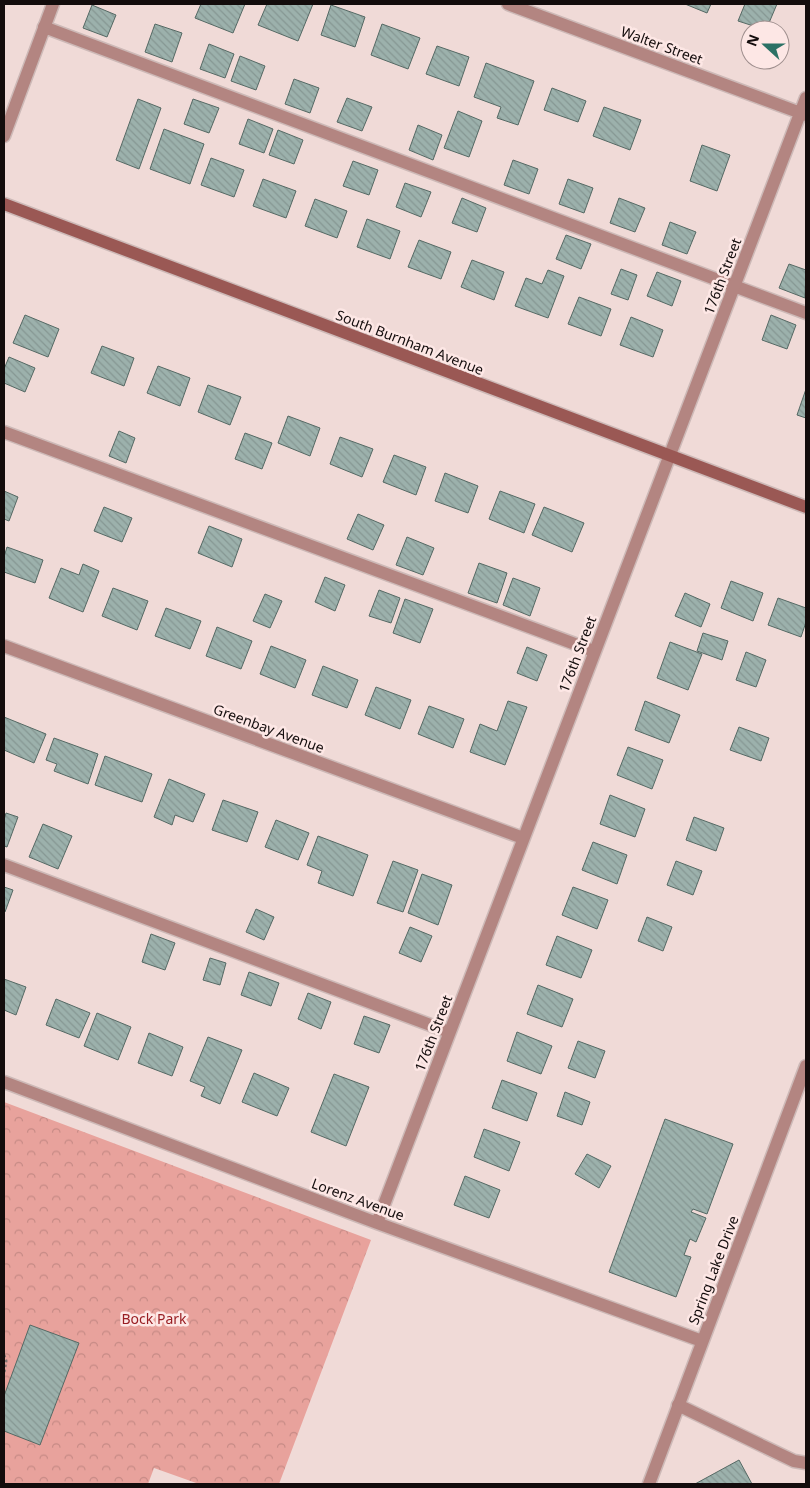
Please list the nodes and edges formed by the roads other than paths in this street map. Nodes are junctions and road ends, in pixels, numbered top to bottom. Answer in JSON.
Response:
{"nodes":[{"id":1,"x":53,"y":4,"type":"edge"},
{"id":2,"x":508,"y":4,"type":"edge"},
{"id":3,"x":44,"y":27,"type":"junction"},
{"id":4,"x":806,"y":98,"type":"edge"},
{"id":5,"x":803,"y":114,"type":"edge"},
{"id":6,"x":4,"y":136,"type":"edge"},
{"id":7,"x":4,"y":204,"type":"edge"},
{"id":8,"x":734,"y":286,"type":"junction"},
{"id":9,"x":806,"y":314,"type":"edge"},
{"id":10,"x":4,"y":432,"type":"edge"},
{"id":11,"x":669,"y":455,"type":"junction"},
{"id":12,"x":806,"y":507,"type":"edge"},
{"id":13,"x":4,"y":646,"type":"edge"},
{"id":14,"x":594,"y":652,"type":"junction"},
{"id":15,"x":523,"y":838,"type":"junction"},
{"id":16,"x":4,"y":865,"type":"edge"},
{"id":17,"x":449,"y":1032,"type":"junction"},
{"id":18,"x":806,"y":1066,"type":"edge"},
{"id":19,"x":4,"y":1082,"type":"edge"},
{"id":20,"x":377,"y":1222,"type":"junction"},
{"id":21,"x":702,"y":1341,"type":"junction"},
{"id":22,"x":678,"y":1405,"type":"junction"},
{"id":23,"x":806,"y":1463,"type":"edge"},
{"id":24,"x":649,"y":1484,"type":"edge"}],
"edges":[{"from":1,"to":3,"type":"street"},
{"from":2,"to":5,"type":"street","name":"Walter Street"},
{"from":3,"to":6,"type":"street"},
{"from":3,"to":8,"type":"street"},
{"from":4,"to":5,"type":"street","name":"176th Street"},
{"from":5,"to":8,"type":"street","name":"176th Street"},
{"from":7,"to":11,"type":"main road","name":"South Burnham Avenue"},
{"from":8,"to":9,"type":"street"},
{"from":8,"to":11,"type":"street","name":"176th Street"},
{"from":10,"to":14,"type":"street"},
{"from":11,"to":12,"type":"main road","name":"South Burnham Avenue"},
{"from":11,"to":14,"type":"street","name":"176th Street"},
{"from":13,"to":15,"type":"street","name":"Greenbay Avenue"},
{"from":14,"to":15,"type":"street","name":"176th Street"},
{"from":15,"to":17,"type":"street","name":"176th Street"},
{"from":16,"to":17,"type":"street"},
{"from":17,"to":20,"type":"street","name":"176th Street"},
{"from":18,"to":21,"type":"street","name":"Spring Lake Drive"},
{"from":19,"to":20,"type":"street","name":"Lorenz Avenue"},
{"from":20,"to":21,"type":"street","name":"Lorenz Avenue"},
{"from":21,"to":22,"type":"street","name":"Spring Lake Drive"},
{"from":22,"to":23,"type":"street"},
{"from":22,"to":24,"type":"street","name":"Spring Lake Drive"}]}
